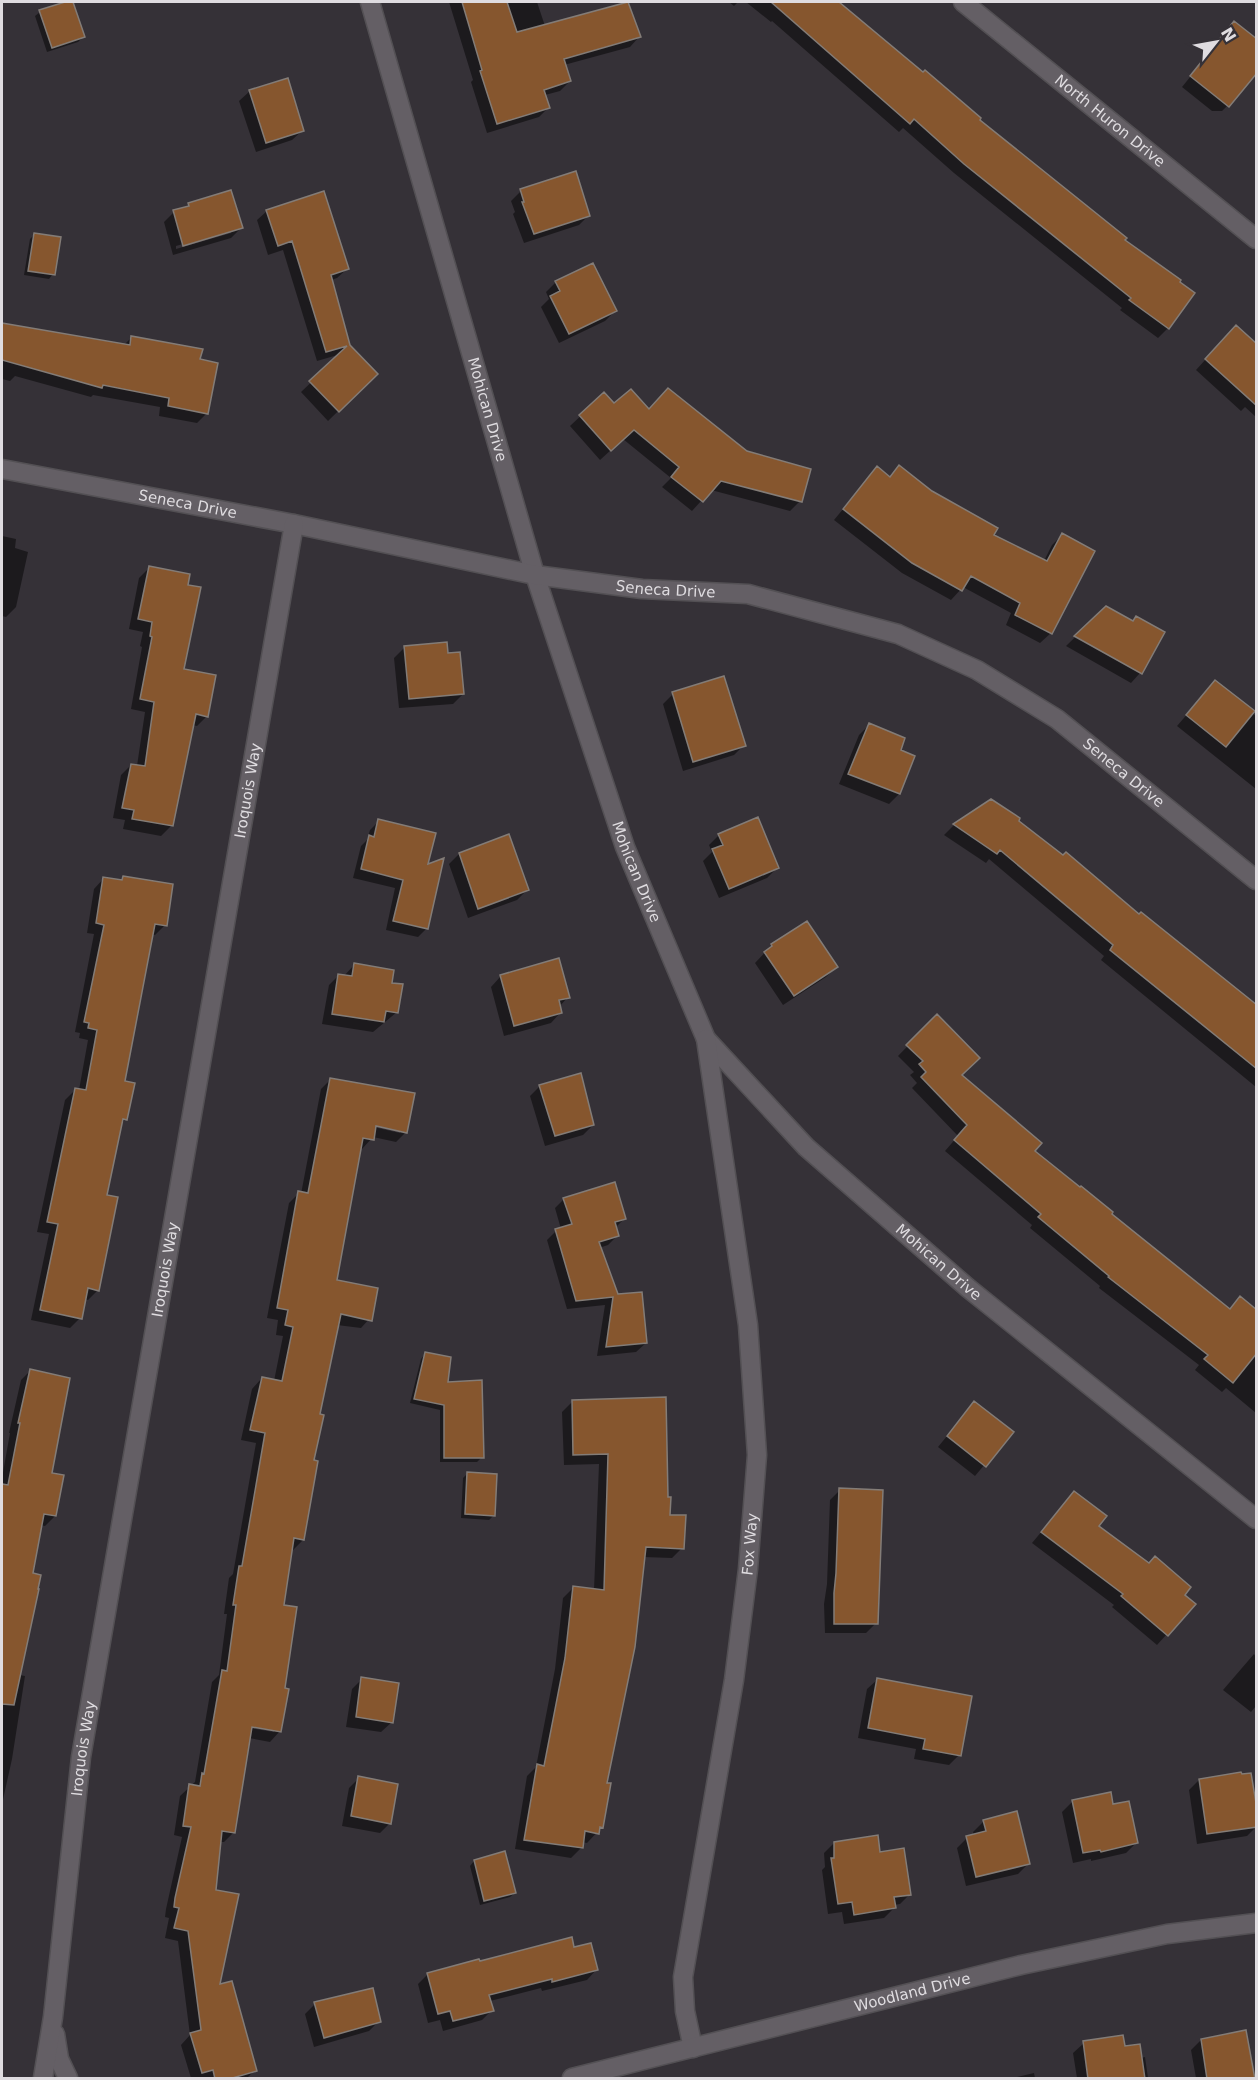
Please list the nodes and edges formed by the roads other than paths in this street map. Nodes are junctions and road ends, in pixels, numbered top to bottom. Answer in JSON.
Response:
{"nodes":[{"id":1,"x":370,"y":2,"type":"edge"},
{"id":2,"x":963,"y":2,"type":"edge"},
{"id":3,"x":1257,"y":239,"type":"edge"},
{"id":4,"x":2,"y":469,"type":"edge"},
{"id":5,"x":294,"y":524,"type":"junction"},
{"id":6,"x":535,"y":575,"type":"junction"},
{"id":7,"x":1257,"y":880,"type":"edge"},
{"id":8,"x":706,"y":1039,"type":"junction"},
{"id":9,"x":1257,"y":1519,"type":"edge"},
{"id":10,"x":1257,"y":1923,"type":"edge"},
{"id":11,"x":53,"y":2018,"type":"junction"},
{"id":12,"x":693,"y":2048,"type":"junction"},
{"id":13,"x":43,"y":2079,"type":"edge"},
{"id":14,"x":68,"y":2079,"type":"edge"},
{"id":15,"x":572,"y":2079,"type":"edge"}],
"edges":[{"from":1,"to":6,"type":"street","name":"Mohican Drive"},
{"from":2,"to":3,"type":"street","name":"North Huron Drive"},
{"from":4,"to":5,"type":"street","name":"Seneca Drive"},
{"from":5,"to":6,"type":"street","name":"Seneca Drive"},
{"from":5,"to":11,"type":"street","name":"Iroquois Way"},
{"from":6,"to":7,"type":"street","name":"Seneca Drive"},
{"from":6,"to":8,"type":"street","name":"Mohican Drive"},
{"from":8,"to":9,"type":"street","name":"Mohican Drive"},
{"from":8,"to":12,"type":"street","name":"Fox Way"},
{"from":10,"to":12,"type":"street","name":"Woodland Drive"},
{"from":11,"to":13,"type":"street","name":"Iroquois Way"},
{"from":11,"to":14,"type":"street","name":"Iroquois Way"},
{"from":12,"to":15,"type":"street","name":"Woodland Drive"}]}
